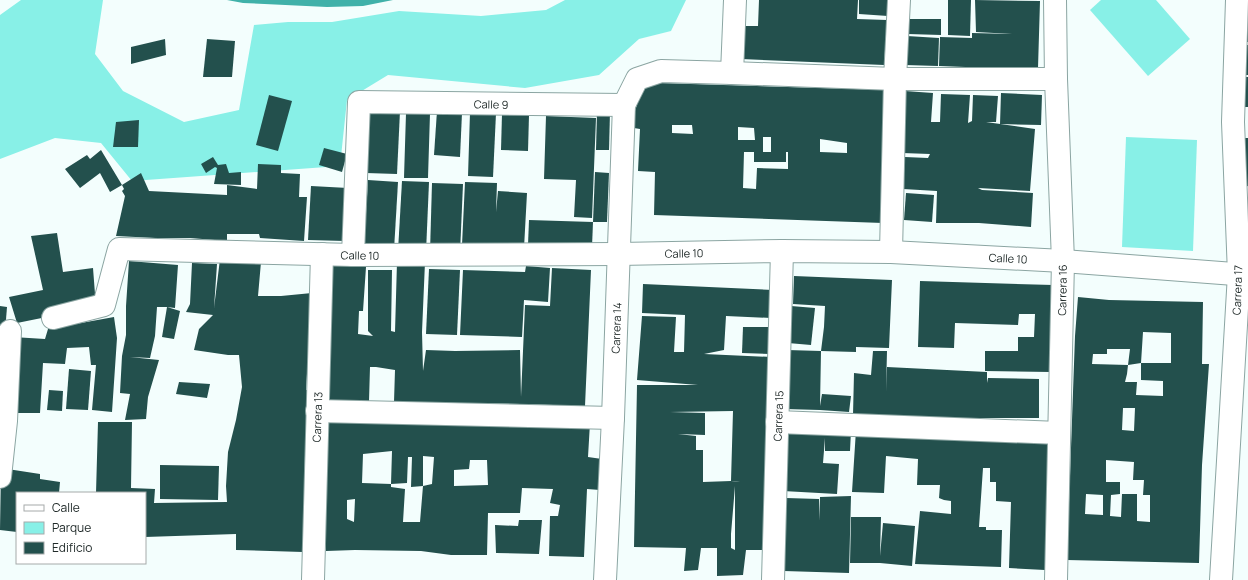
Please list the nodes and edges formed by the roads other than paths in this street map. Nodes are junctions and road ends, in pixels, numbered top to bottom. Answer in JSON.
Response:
{"nodes":[{"id":1,"x":735,"y":0,"type":"edge"},
{"id":2,"x":899,"y":0,"type":"edge"},
{"id":3,"x":1055,"y":0,"type":"edge"},
{"id":4,"x":1237,"y":0,"type":"edge"},
{"id":5,"x":732,"y":72,"type":"junction"},
{"id":6,"x":895,"y":79,"type":"junction"},
{"id":7,"x":1056,"y":79,"type":"junction"},
{"id":8,"x":624,"y":105,"type":"junction"},
{"id":9,"x":1241,"y":123,"type":"edge"},
{"id":10,"x":782,"y":251,"type":"junction"},
{"id":11,"x":891,"y":252,"type":"junction"},
{"id":12,"x":322,"y":254,"type":"junction"},
{"id":13,"x":619,"y":254,"type":"junction"},
{"id":14,"x":353,"y":255,"type":"junction"},
{"id":15,"x":1063,"y":261,"type":"junction"},
{"id":16,"x":1243,"y":275,"type":"edge"},
{"id":17,"x":52,"y":318,"type":"dead end"},
{"id":18,"x":10,"y":331,"type":"dead end"},
{"id":19,"x":317,"y":411,"type":"junction"},
{"id":20,"x":613,"y":418,"type":"junction"},
{"id":21,"x":3,"y":421,"type":"edge"},
{"id":22,"x":777,"y":422,"type":"junction"},
{"id":23,"x":1239,"y":432,"type":"edge"},
{"id":24,"x":1059,"y":433,"type":"junction"},
{"id":25,"x":0,"y":477,"type":"edge"},
{"id":26,"x":313,"y":580,"type":"edge"},
{"id":27,"x":604,"y":580,"type":"edge"},
{"id":28,"x":773,"y":580,"type":"edge"},
{"id":29,"x":1056,"y":580,"type":"edge"},
{"id":30,"x":1221,"y":580,"type":"edge"}],
"edges":[{"from":1,"to":5,"type":"street"},
{"from":2,"to":6,"type":"street"},
{"from":3,"to":7,"type":"street","name":"Carrera 16"},
{"from":4,"to":9,"type":"street","name":"Carrera 17"},
{"from":5,"to":6,"type":"street"},
{"from":5,"to":8,"type":"street","name":"Carrera 14"},
{"from":6,"to":7,"type":"street"},
{"from":6,"to":11,"type":"street"},
{"from":7,"to":15,"type":"street","name":"Carrera 16"},
{"from":8,"to":13,"type":"street","name":"Carrera 14"},
{"from":8,"to":14,"type":"street","name":"Calle 9"},
{"from":9,"to":16,"type":"street","name":"Carrera 17"},
{"from":10,"to":11,"type":"street","name":"Calle 10"},
{"from":10,"to":13,"type":"street","name":"Calle 10"},
{"from":10,"to":22,"type":"street","name":"Carrera 15"},
{"from":11,"to":15,"type":"street","name":"Calle 10"},
{"from":12,"to":14,"type":"street","name":"Calle 10"},
{"from":12,"to":17,"type":"street","name":"Calle 10"},
{"from":12,"to":19,"type":"street","name":"Carrera 13"},
{"from":13,"to":14,"type":"street","name":"Calle 10"},
{"from":13,"to":20,"type":"street","name":"Carrera 14"},
{"from":15,"to":16,"type":"street","name":"Calle 10"},
{"from":15,"to":24,"type":"street","name":"Carrera 16"},
{"from":16,"to":23,"type":"street","name":"Carrera 17"},
{"from":18,"to":21,"type":"street"},
{"from":19,"to":20,"type":"street"},
{"from":19,"to":26,"type":"street","name":"Carrera 13"},
{"from":20,"to":27,"type":"street","name":"Carrera 14"},
{"from":21,"to":25,"type":"street"},
{"from":22,"to":24,"type":"street"},
{"from":22,"to":28,"type":"street","name":"Carrera 15"},
{"from":23,"to":30,"type":"street","name":"Carrera 17"},
{"from":24,"to":29,"type":"street","name":"Carrera 16"}]}
